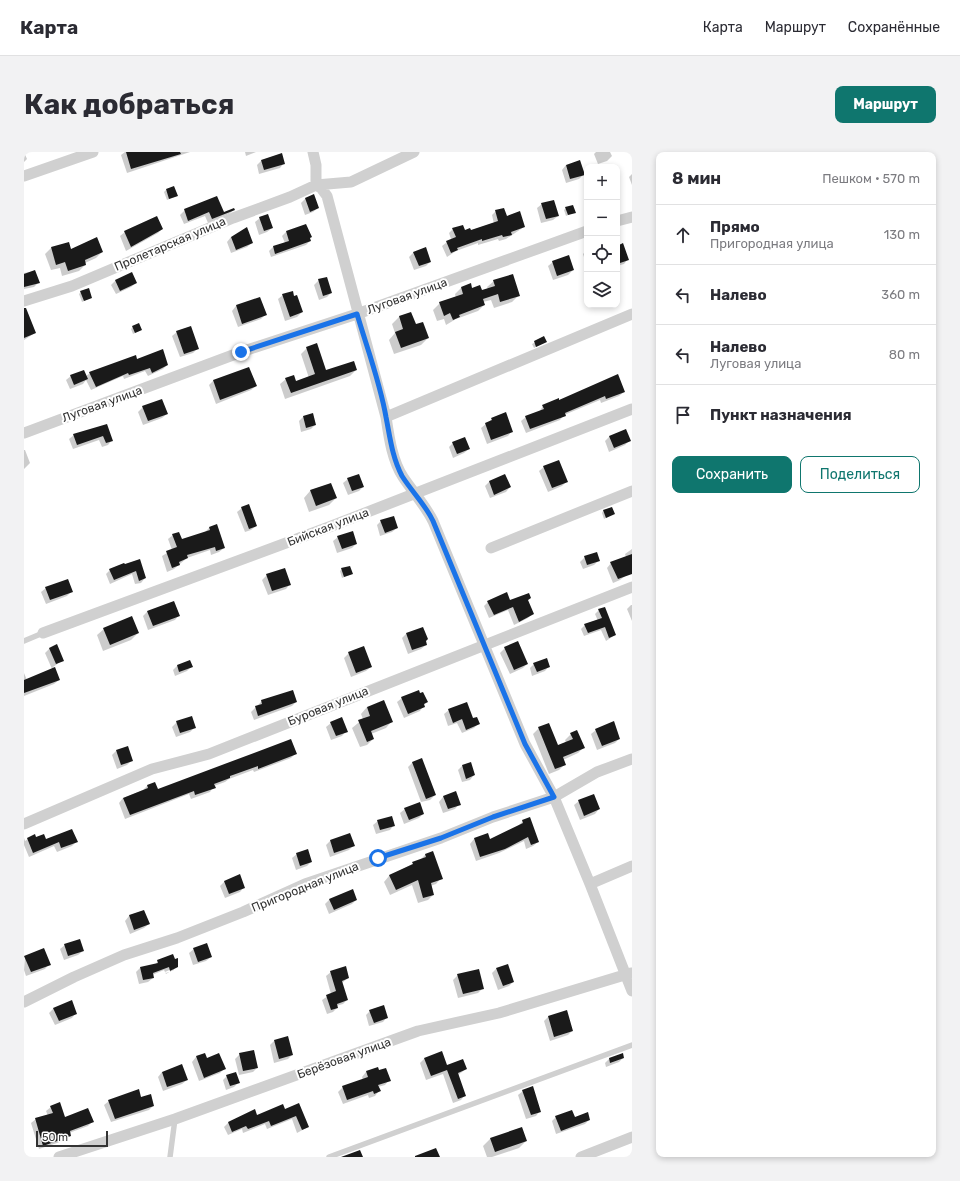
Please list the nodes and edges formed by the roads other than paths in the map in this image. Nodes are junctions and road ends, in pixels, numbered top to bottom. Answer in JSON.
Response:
{"nodes":[{"id":1,"x":93,"y":152,"type":"edge"},
{"id":2,"x":313,"y":152,"type":"edge"},
{"id":3,"x":414,"y":152,"type":"edge"},
{"id":4,"x":24,"y":176,"type":"edge"},
{"id":5,"x":316,"y":185,"type":"junction"},
{"id":6,"x":632,"y":217,"type":"edge"},
{"id":7,"x":620,"y":220,"type":"edge"},
{"id":8,"x":584,"y":232,"type":"edge"},
{"id":9,"x":24,"y":301,"type":"edge"},
{"id":10,"x":357,"y":314,"type":"junction"},
{"id":11,"x":632,"y":314,"type":"edge"},
{"id":12,"x":632,"y":410,"type":"edge"},
{"id":13,"x":386,"y":417,"type":"junction"},
{"id":14,"x":24,"y":433,"type":"edge"},
{"id":15,"x":632,"y":491,"type":"edge"},
{"id":16,"x":414,"y":493,"type":"junction"},
{"id":17,"x":491,"y":548,"type":"dead end"},
{"id":18,"x":632,"y":587,"type":"edge"},
{"id":19,"x":43,"y":633,"type":"joint"},
{"id":20,"x":24,"y":641,"type":"edge"},
{"id":21,"x":483,"y":645,"type":"junction"},
{"id":22,"x":632,"y":759,"type":"edge"},
{"id":23,"x":554,"y":797,"type":"junction"},
{"id":24,"x":24,"y":824,"type":"edge"},
{"id":25,"x":632,"y":866,"type":"edge"},
{"id":26,"x":590,"y":884,"type":"junction"},
{"id":27,"x":628,"y":974,"type":"edge"},
{"id":28,"x":632,"y":991,"type":"edge"},
{"id":29,"x":24,"y":1002,"type":"edge"},
{"id":30,"x":632,"y":1044,"type":"edge"},
{"id":31,"x":175,"y":1119,"type":"junction"},
{"id":32,"x":632,"y":1137,"type":"edge"},
{"id":33,"x":59,"y":1157,"type":"edge"},
{"id":34,"x":170,"y":1157,"type":"edge"},
{"id":35,"x":329,"y":1157,"type":"edge"},
{"id":36,"x":581,"y":1157,"type":"edge"}],
"edges":[{"from":1,"to":4,"type":"street"},
{"from":2,"to":5,"type":"street"},
{"from":3,"to":5,"type":"street","name":"Пролетарская улица"},
{"from":5,"to":9,"type":"street","name":"Пролетарская улица"},
{"from":5,"to":10,"type":"street"},
{"from":6,"to":7,"type":"street"},
{"from":8,"to":10,"type":"street","name":"Луговая улица"},
{"from":10,"to":13,"type":"street"},
{"from":10,"to":14,"type":"street","name":"Луговая улица"},
{"from":11,"to":13,"type":"street"},
{"from":12,"to":16,"type":"street","name":"Бийская улица"},
{"from":13,"to":16,"type":"street"},
{"from":15,"to":17,"type":"street"},
{"from":16,"to":19,"type":"street","name":"Бийская улица"},
{"from":16,"to":21,"type":"street"},
{"from":18,"to":21,"type":"street","name":"Буровая улица"},
{"from":19,"to":20,"type":"lane","name":"Бийская улица"},
{"from":21,"to":23,"type":"street"},
{"from":21,"to":24,"type":"street","name":"Буровая улица"},
{"from":22,"to":23,"type":"street","name":"Пригородная улица"},
{"from":23,"to":26,"type":"street"},
{"from":23,"to":29,"type":"street","name":"Пригородная улица"},
{"from":25,"to":26,"type":"street"},
{"from":26,"to":27,"type":"street"},
{"from":27,"to":28,"type":"street"},
{"from":27,"to":31,"type":"street","name":"Берёзовая улица"},
{"from":30,"to":35,"type":"lane"},
{"from":31,"to":33,"type":"street","name":"Берёзовая улица"},
{"from":31,"to":34,"type":"lane"},
{"from":32,"to":36,"type":"street"}]}
